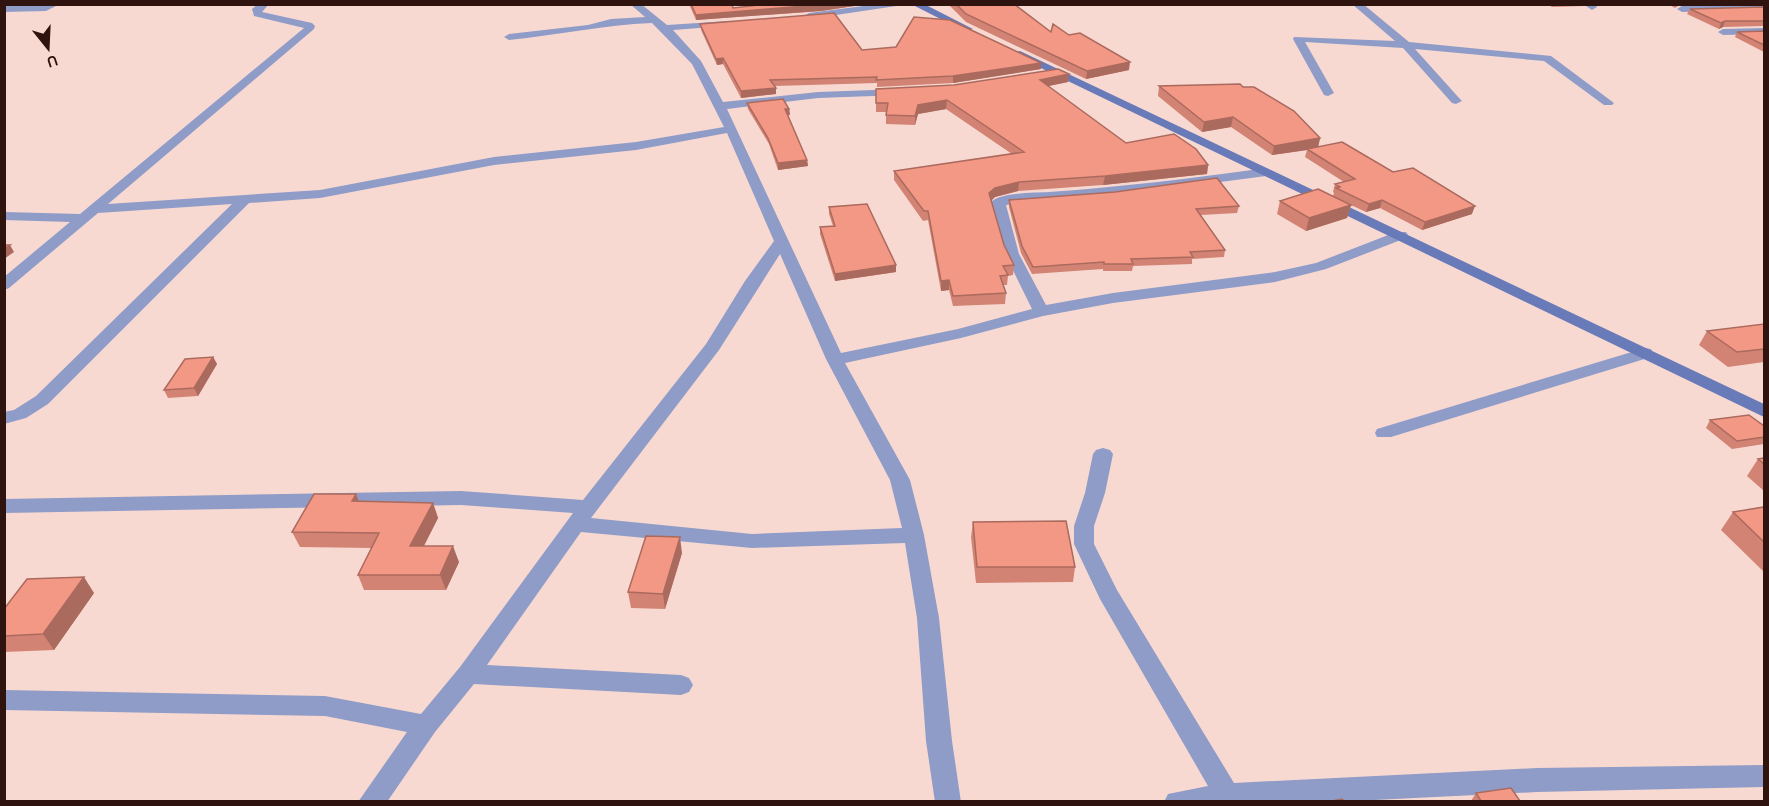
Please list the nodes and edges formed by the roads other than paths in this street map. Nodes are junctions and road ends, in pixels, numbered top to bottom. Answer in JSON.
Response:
{"nodes":[{"id":1,"x":56,"y":4,"type":"edge"},
{"id":2,"x":265,"y":4,"type":"edge"},
{"id":3,"x":634,"y":4,"type":"edge"},
{"id":4,"x":906,"y":4,"type":"edge"},
{"id":5,"x":915,"y":4,"type":"edge"},
{"id":6,"x":1356,"y":4,"type":"edge"},
{"id":7,"x":1744,"y":6,"type":"edge"},
{"id":8,"x":1764,"y":7,"type":"edge"},
{"id":9,"x":4,"y":9,"type":"edge"},
{"id":10,"x":1682,"y":9,"type":"dead end"},
{"id":11,"x":798,"y":17,"type":"edge"},
{"id":12,"x":732,"y":23,"type":"edge"},
{"id":13,"x":659,"y":24,"type":"junction"},
{"id":14,"x":1764,"y":31,"type":"edge"},
{"id":15,"x":1723,"y":32,"type":"edge"},
{"id":16,"x":981,"y":36,"type":"edge"},
{"id":17,"x":509,"y":37,"type":"dead end"},
{"id":18,"x":1406,"y":45,"type":"junction"},
{"id":19,"x":1003,"y":46,"type":"edge"},
{"id":20,"x":1057,"y":72,"type":"junction"},
{"id":21,"x":1038,"y":75,"type":"edge"},
{"id":22,"x":916,"y":91,"type":"edge"},
{"id":23,"x":1328,"y":93,"type":"dead end"},
{"id":24,"x":1456,"y":101,"type":"dead end"},
{"id":25,"x":1608,"y":104,"type":"dead end"},
{"id":26,"x":721,"y":106,"type":"junction"},
{"id":27,"x":731,"y":129,"type":"junction"},
{"id":28,"x":1266,"y":172,"type":"junction"},
{"id":29,"x":246,"y":198,"type":"junction"},
{"id":30,"x":94,"y":209,"type":"junction"},
{"id":31,"x":4,"y":216,"type":"edge"},
{"id":32,"x":82,"y":218,"type":"junction"},
{"id":33,"x":1401,"y":235,"type":"junction"},
{"id":34,"x":782,"y":240,"type":"junction"},
{"id":35,"x":8,"y":279,"type":"edge"},
{"id":36,"x":1041,"y":311,"type":"junction"},
{"id":37,"x":1645,"y":353,"type":"junction"},
{"id":38,"x":835,"y":359,"type":"junction"},
{"id":39,"x":1764,"y":411,"type":"edge"},
{"id":40,"x":4,"y":418,"type":"edge"},
{"id":41,"x":1384,"y":433,"type":"dead end"},
{"id":42,"x":1103,"y":454,"type":"dead end"},
{"id":43,"x":4,"y":506,"type":"edge"},
{"id":44,"x":582,"y":516,"type":"junction"},
{"id":45,"x":914,"y":535,"type":"junction"},
{"id":46,"x":468,"y":674,"type":"junction"},
{"id":47,"x":681,"y":685,"type":"dead end"},
{"id":48,"x":4,"y":700,"type":"edge"},
{"id":49,"x":426,"y":725,"type":"junction"},
{"id":50,"x":1764,"y":776,"type":"edge"},
{"id":51,"x":1227,"y":795,"type":"junction"},
{"id":52,"x":1348,"y":796,"type":"edge"},
{"id":53,"x":371,"y":801,"type":"edge"},
{"id":54,"x":948,"y":801,"type":"edge"},
{"id":55,"x":1177,"y":801,"type":"edge"}],
"edges":[{"from":1,"to":9,"type":"street"},
{"from":2,"to":30,"type":"street"},
{"from":3,"to":13,"type":"street"},
{"from":4,"to":11,"type":"street"},
{"from":5,"to":16,"type":"main road"},
{"from":6,"to":18,"type":"street"},
{"from":7,"to":8,"type":"street"},
{"from":7,"to":10,"type":"street"},
{"from":12,"to":13,"type":"street"},
{"from":13,"to":17,"type":"street"},
{"from":13,"to":26,"type":"street"},
{"from":14,"to":15,"type":"street"},
{"from":18,"to":23,"type":"street"},
{"from":18,"to":24,"type":"street"},
{"from":18,"to":25,"type":"street"},
{"from":19,"to":20,"type":"main road"},
{"from":20,"to":21,"type":"street"},
{"from":20,"to":28,"type":"main road"},
{"from":22,"to":26,"type":"street"},
{"from":26,"to":27,"type":"street"},
{"from":27,"to":29,"type":"street"},
{"from":27,"to":34,"type":"street"},
{"from":28,"to":33,"type":"main road"},
{"from":28,"to":36,"type":"street"},
{"from":29,"to":30,"type":"street"},
{"from":29,"to":40,"type":"street"},
{"from":30,"to":32,"type":"street"},
{"from":31,"to":32,"type":"street"},
{"from":32,"to":35,"type":"street"},
{"from":33,"to":36,"type":"street"},
{"from":33,"to":37,"type":"main road"},
{"from":34,"to":38,"type":"street"},
{"from":34,"to":44,"type":"street"},
{"from":36,"to":38,"type":"street"},
{"from":37,"to":39,"type":"main road"},
{"from":37,"to":41,"type":"street"},
{"from":38,"to":45,"type":"street"},
{"from":42,"to":51,"type":"street"},
{"from":43,"to":44,"type":"street"},
{"from":44,"to":45,"type":"street"},
{"from":44,"to":46,"type":"street"},
{"from":45,"to":54,"type":"street"},
{"from":46,"to":47,"type":"street"},
{"from":46,"to":49,"type":"street"},
{"from":48,"to":49,"type":"street"},
{"from":49,"to":53,"type":"street"},
{"from":50,"to":52,"type":"street"},
{"from":51,"to":52,"type":"street"},
{"from":51,"to":55,"type":"street"}]}
